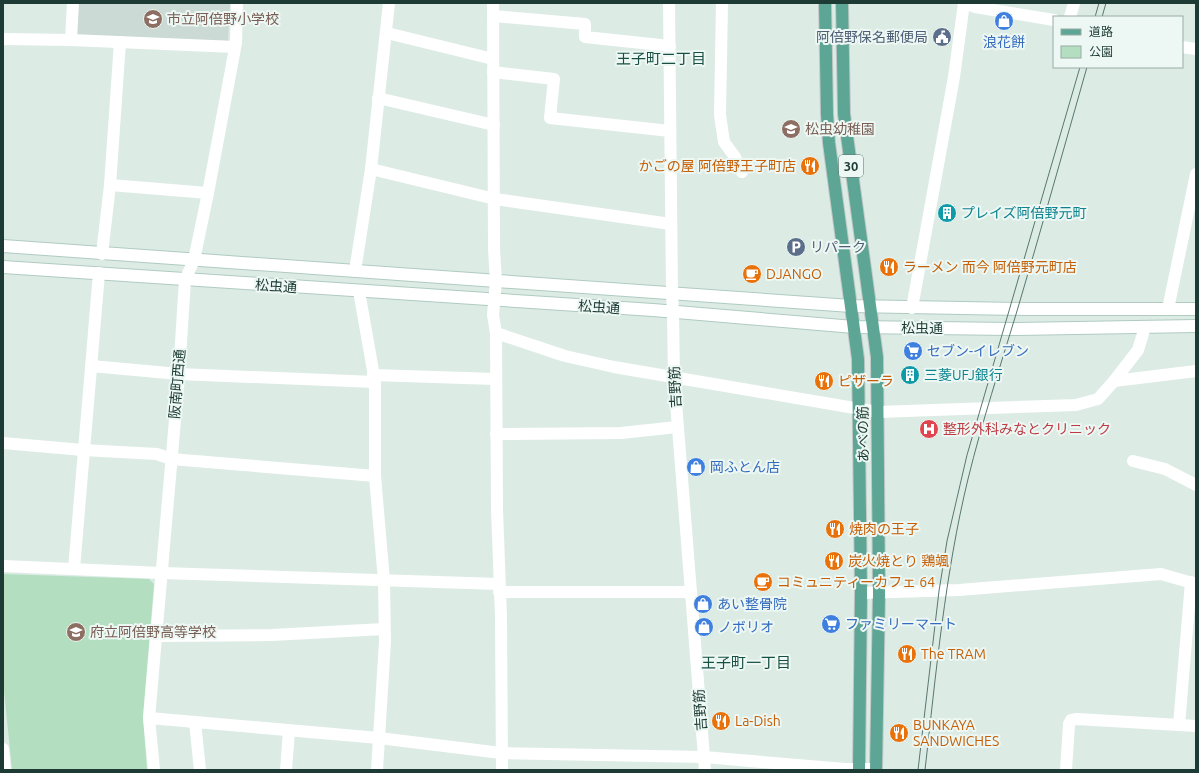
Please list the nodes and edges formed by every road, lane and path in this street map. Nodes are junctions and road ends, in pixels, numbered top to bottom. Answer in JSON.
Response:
{"nodes":[{"id":1,"x":73,"y":3,"type":"edge"},
{"id":2,"x":237,"y":3,"type":"edge"},
{"id":3,"x":389,"y":3,"type":"edge"},
{"id":4,"x":494,"y":3,"type":"edge"},
{"id":5,"x":669,"y":3,"type":"edge"},
{"id":6,"x":722,"y":3,"type":"edge"},
{"id":7,"x":825,"y":3,"type":"edge"},
{"id":8,"x":842,"y":3,"type":"edge"},
{"id":9,"x":965,"y":3,"type":"edge"},
{"id":10,"x":1074,"y":3,"type":"edge"},
{"id":11,"x":493,"y":16,"type":"junction"},
{"id":12,"x":1070,"y":16,"type":"edge"},
{"id":13,"x":1053,"y":20,"type":"edge"},
{"id":14,"x":387,"y":32,"type":"junction"},
{"id":15,"x":3,"y":39,"type":"edge"},
{"id":16,"x":71,"y":40,"type":"junction"},
{"id":17,"x":120,"y":42,"type":"junction"},
{"id":18,"x":670,"y":46,"type":"junction"},
{"id":19,"x":235,"y":47,"type":"junction"},
{"id":20,"x":1183,"y":47,"type":"edge"},
{"id":21,"x":1196,"y":49,"type":"edge"},
{"id":22,"x":493,"y":59,"type":"junction"},
{"id":23,"x":493,"y":72,"type":"junction"},
{"id":24,"x":378,"y":98,"type":"junction"},
{"id":25,"x":494,"y":126,"type":"junction"},
{"id":26,"x":670,"y":131,"type":"junction"},
{"id":27,"x":371,"y":169,"type":"junction"},
{"id":28,"x":742,"y":172,"type":"dead end"},
{"id":29,"x":1196,"y":174,"type":"edge"},
{"id":30,"x":110,"y":185,"type":"junction"},
{"id":31,"x":208,"y":193,"type":"junction"},
{"id":32,"x":495,"y":199,"type":"junction"},
{"id":33,"x":671,"y":224,"type":"junction"},
{"id":34,"x":3,"y":246,"type":"edge"},
{"id":35,"x":102,"y":254,"type":"junction"},
{"id":36,"x":194,"y":260,"type":"junction"},
{"id":37,"x":3,"y":267,"type":"edge"},
{"id":38,"x":355,"y":272,"type":"junction"},
{"id":39,"x":99,"y":273,"type":"junction"},
{"id":40,"x":185,"y":280,"type":"junction"},
{"id":41,"x":496,"y":281,"type":"junction"},
{"id":42,"x":360,"y":291,"type":"junction"},
{"id":43,"x":672,"y":293,"type":"junction"},
{"id":44,"x":494,"y":300,"type":"junction"},
{"id":45,"x":851,"y":306,"type":"junction"},
{"id":46,"x":871,"y":306,"type":"junction"},
{"id":47,"x":912,"y":308,"type":"junction"},
{"id":48,"x":1168,"y":309,"type":"junction"},
{"id":49,"x":1196,"y":309,"type":"edge"},
{"id":50,"x":673,"y":312,"type":"junction"},
{"id":51,"x":1196,"y":326,"type":"edge"},
{"id":52,"x":854,"y":327,"type":"junction"},
{"id":53,"x":1145,"y":327,"type":"junction"},
{"id":54,"x":874,"y":328,"type":"junction"},
{"id":55,"x":496,"y":333,"type":"junction"},
{"id":56,"x":91,"y":366,"type":"junction"},
{"id":57,"x":1196,"y":371,"type":"edge"},
{"id":58,"x":179,"y":374,"type":"junction"},
{"id":59,"x":674,"y":377,"type":"junction"},
{"id":60,"x":374,"y":379,"type":"junction"},
{"id":61,"x":496,"y":379,"type":"junction"},
{"id":62,"x":1114,"y":381,"type":"junction"},
{"id":63,"x":859,"y":409,"type":"junction"},
{"id":64,"x":878,"y":412,"type":"junction"},
{"id":65,"x":677,"y":427,"type":"junction"},
{"id":66,"x":496,"y":434,"type":"junction"},
{"id":67,"x":3,"y":443,"type":"edge"},
{"id":68,"x":84,"y":450,"type":"junction"},
{"id":69,"x":171,"y":459,"type":"junction"},
{"id":70,"x":1133,"y":462,"type":"dead end"},
{"id":71,"x":375,"y":476,"type":"junction"},
{"id":72,"x":1196,"y":485,"type":"edge"},
{"id":73,"x":3,"y":566,"type":"edge"},
{"id":74,"x":74,"y":569,"type":"junction"},
{"id":75,"x":162,"y":573,"type":"junction"},
{"id":76,"x":384,"y":580,"type":"junction"},
{"id":77,"x":1193,"y":583,"type":"edge"},
{"id":78,"x":499,"y":588,"type":"junction"},
{"id":79,"x":691,"y":592,"type":"junction"},
{"id":80,"x":879,"y":593,"type":"junction"},
{"id":81,"x":860,"y":594,"type":"junction"},
{"id":82,"x":384,"y":629,"type":"junction"},
{"id":83,"x":157,"y":636,"type":"junction"},
{"id":84,"x":149,"y":718,"type":"junction"},
{"id":85,"x":195,"y":722,"type":"junction"},
{"id":86,"x":1179,"y":725,"type":"junction"},
{"id":87,"x":1196,"y":726,"type":"edge"},
{"id":88,"x":289,"y":730,"type":"junction"},
{"id":89,"x":379,"y":738,"type":"junction"},
{"id":90,"x":3,"y":750,"type":"edge"},
{"id":91,"x":501,"y":753,"type":"junction"},
{"id":92,"x":704,"y":757,"type":"junction"},
{"id":93,"x":859,"y":769,"type":"edge"},
{"id":94,"x":876,"y":769,"type":"edge"},
{"id":95,"x":5,"y":770,"type":"edge"},
{"id":96,"x":154,"y":770,"type":"edge"},
{"id":97,"x":200,"y":770,"type":"edge"},
{"id":98,"x":286,"y":770,"type":"edge"},
{"id":99,"x":377,"y":770,"type":"edge"},
{"id":100,"x":502,"y":770,"type":"edge"},
{"id":101,"x":705,"y":770,"type":"edge"},
{"id":102,"x":1066,"y":770,"type":"edge"}],
"edges":[{"from":1,"to":16,"type":"street"},
{"from":2,"to":19,"type":"street","name":"阪南町西通"},
{"from":3,"to":14,"type":"street"},
{"from":4,"to":11,"type":"street"},
{"from":5,"to":18,"type":"street","name":"吉野筋"},
{"from":6,"to":28,"type":"street"},
{"from":7,"to":45,"type":"main road","name":"あべの筋","number":"30"},
{"from":8,"to":46,"type":"main road","name":"あべの筋","number":"30"},
{"from":9,"to":13,"type":"street"},
{"from":9,"to":47,"type":"street"},
{"from":10,"to":12,"type":"street"},
{"from":11,"to":18,"type":"street"},
{"from":11,"to":22,"type":"street"},
{"from":14,"to":22,"type":"street"},
{"from":14,"to":24,"type":"street"},
{"from":15,"to":16,"type":"street"},
{"from":16,"to":17,"type":"street"},
{"from":17,"to":19,"type":"street"},
{"from":17,"to":30,"type":"street"},
{"from":18,"to":26,"type":"street","name":"吉野筋"},
{"from":19,"to":31,"type":"street","name":"阪南町西通"},
{"from":20,"to":21,"type":"street"},
{"from":22,"to":23,"type":"street"},
{"from":23,"to":25,"type":"street"},
{"from":23,"to":26,"type":"street"},
{"from":24,"to":25,"type":"street"},
{"from":24,"to":27,"type":"street"},
{"from":25,"to":32,"type":"street"},
{"from":26,"to":33,"type":"street","name":"吉野筋"},
{"from":27,"to":32,"type":"street"},
{"from":27,"to":38,"type":"street"},
{"from":29,"to":48,"type":"street"},
{"from":30,"to":31,"type":"street"},
{"from":30,"to":35,"type":"street"},
{"from":31,"to":36,"type":"street","name":"阪南町西通"},
{"from":32,"to":33,"type":"street"},
{"from":32,"to":41,"type":"street"},
{"from":33,"to":43,"type":"street","name":"吉野筋"},
{"from":34,"to":35,"type":"street","name":"松虫通"},
{"from":35,"to":36,"type":"street","name":"松虫通"},
{"from":36,"to":38,"type":"street","name":"松虫通"},
{"from":36,"to":40,"type":"street","name":"阪南町西通"},
{"from":37,"to":39,"type":"street","name":"松虫通"},
{"from":38,"to":41,"type":"street","name":"松虫通"},
{"from":39,"to":40,"type":"street","name":"松虫通"},
{"from":39,"to":56,"type":"street"},
{"from":40,"to":42,"type":"street","name":"松虫通"},
{"from":40,"to":58,"type":"street","name":"阪南町西通"},
{"from":41,"to":43,"type":"street","name":"松虫通"},
{"from":41,"to":44,"type":"street"},
{"from":42,"to":44,"type":"street","name":"松虫通"},
{"from":42,"to":60,"type":"street"},
{"from":43,"to":45,"type":"street","name":"松虫通"},
{"from":43,"to":50,"type":"street","name":"吉野筋"},
{"from":44,"to":50,"type":"street","name":"松虫通"},
{"from":44,"to":55,"type":"street"},
{"from":45,"to":46,"type":"street","name":"松虫通"},
{"from":45,"to":52,"type":"main road","name":"あべの筋","number":"30"},
{"from":46,"to":47,"type":"street","name":"松虫通"},
{"from":46,"to":54,"type":"main road","name":"あべの筋","number":"30"},
{"from":47,"to":48,"type":"street","name":"松虫通"},
{"from":48,"to":49,"type":"street","name":"松虫通"},
{"from":50,"to":52,"type":"street","name":"松虫通"},
{"from":50,"to":59,"type":"street","name":"吉野筋"},
{"from":51,"to":53,"type":"street","name":"松虫通"},
{"from":52,"to":54,"type":"street","name":"松虫通"},
{"from":52,"to":63,"type":"main road","name":"あべの筋","number":"30"},
{"from":53,"to":54,"type":"street","name":"松虫通"},
{"from":53,"to":62,"type":"street"},
{"from":54,"to":64,"type":"main road","name":"あべの筋","number":"30"},
{"from":55,"to":59,"type":"street"},
{"from":55,"to":61,"type":"street"},
{"from":56,"to":58,"type":"street"},
{"from":56,"to":68,"type":"street"},
{"from":57,"to":62,"type":"street"},
{"from":58,"to":60,"type":"street"},
{"from":58,"to":69,"type":"street","name":"阪南町西通"},
{"from":59,"to":63,"type":"street"},
{"from":59,"to":65,"type":"street","name":"吉野筋"},
{"from":60,"to":61,"type":"street"},
{"from":60,"to":71,"type":"street"},
{"from":61,"to":66,"type":"street"},
{"from":62,"to":64,"type":"street"},
{"from":63,"to":64,"type":"street"},
{"from":63,"to":81,"type":"main road","name":"あべの筋","number":"30"},
{"from":64,"to":80,"type":"main road","name":"あべの筋","number":"30"},
{"from":65,"to":66,"type":"street"},
{"from":65,"to":79,"type":"street","name":"吉野筋"},
{"from":66,"to":78,"type":"street"},
{"from":67,"to":68,"type":"street"},
{"from":68,"to":69,"type":"street"},
{"from":68,"to":74,"type":"street"},
{"from":69,"to":71,"type":"street"},
{"from":69,"to":75,"type":"street","name":"阪南町西通"},
{"from":70,"to":72,"type":"street"},
{"from":71,"to":76,"type":"street"},
{"from":73,"to":74,"type":"street"},
{"from":74,"to":75,"type":"street"},
{"from":75,"to":76,"type":"street"},
{"from":75,"to":83,"type":"street","name":"阪南町西通"},
{"from":76,"to":78,"type":"street"},
{"from":76,"to":82,"type":"street"},
{"from":77,"to":80,"type":"street"},
{"from":77,"to":86,"type":"street"},
{"from":78,"to":79,"type":"street"},
{"from":78,"to":91,"type":"street"},
{"from":79,"to":92,"type":"street","name":"吉野筋"},
{"from":80,"to":81,"type":"street"},
{"from":80,"to":94,"type":"main road","name":"あべの筋","number":"30"},
{"from":81,"to":93,"type":"main road","name":"あべの筋","number":"30"},
{"from":82,"to":83,"type":"street"},
{"from":82,"to":89,"type":"street"},
{"from":83,"to":84,"type":"street","name":"阪南町西通"},
{"from":84,"to":85,"type":"street"},
{"from":84,"to":96,"type":"street","name":"阪南町西通"},
{"from":85,"to":88,"type":"street"},
{"from":85,"to":97,"type":"street"},
{"from":86,"to":87,"type":"street"},
{"from":86,"to":102,"type":"street"},
{"from":88,"to":89,"type":"street"},
{"from":88,"to":98,"type":"street"},
{"from":89,"to":91,"type":"street"},
{"from":89,"to":99,"type":"street"},
{"from":90,"to":95,"type":"street"},
{"from":91,"to":92,"type":"street"},
{"from":91,"to":100,"type":"street"},
{"from":92,"to":93,"type":"street"},
{"from":92,"to":101,"type":"street","name":"吉野筋"},
{"from":93,"to":94,"type":"street"}]}
